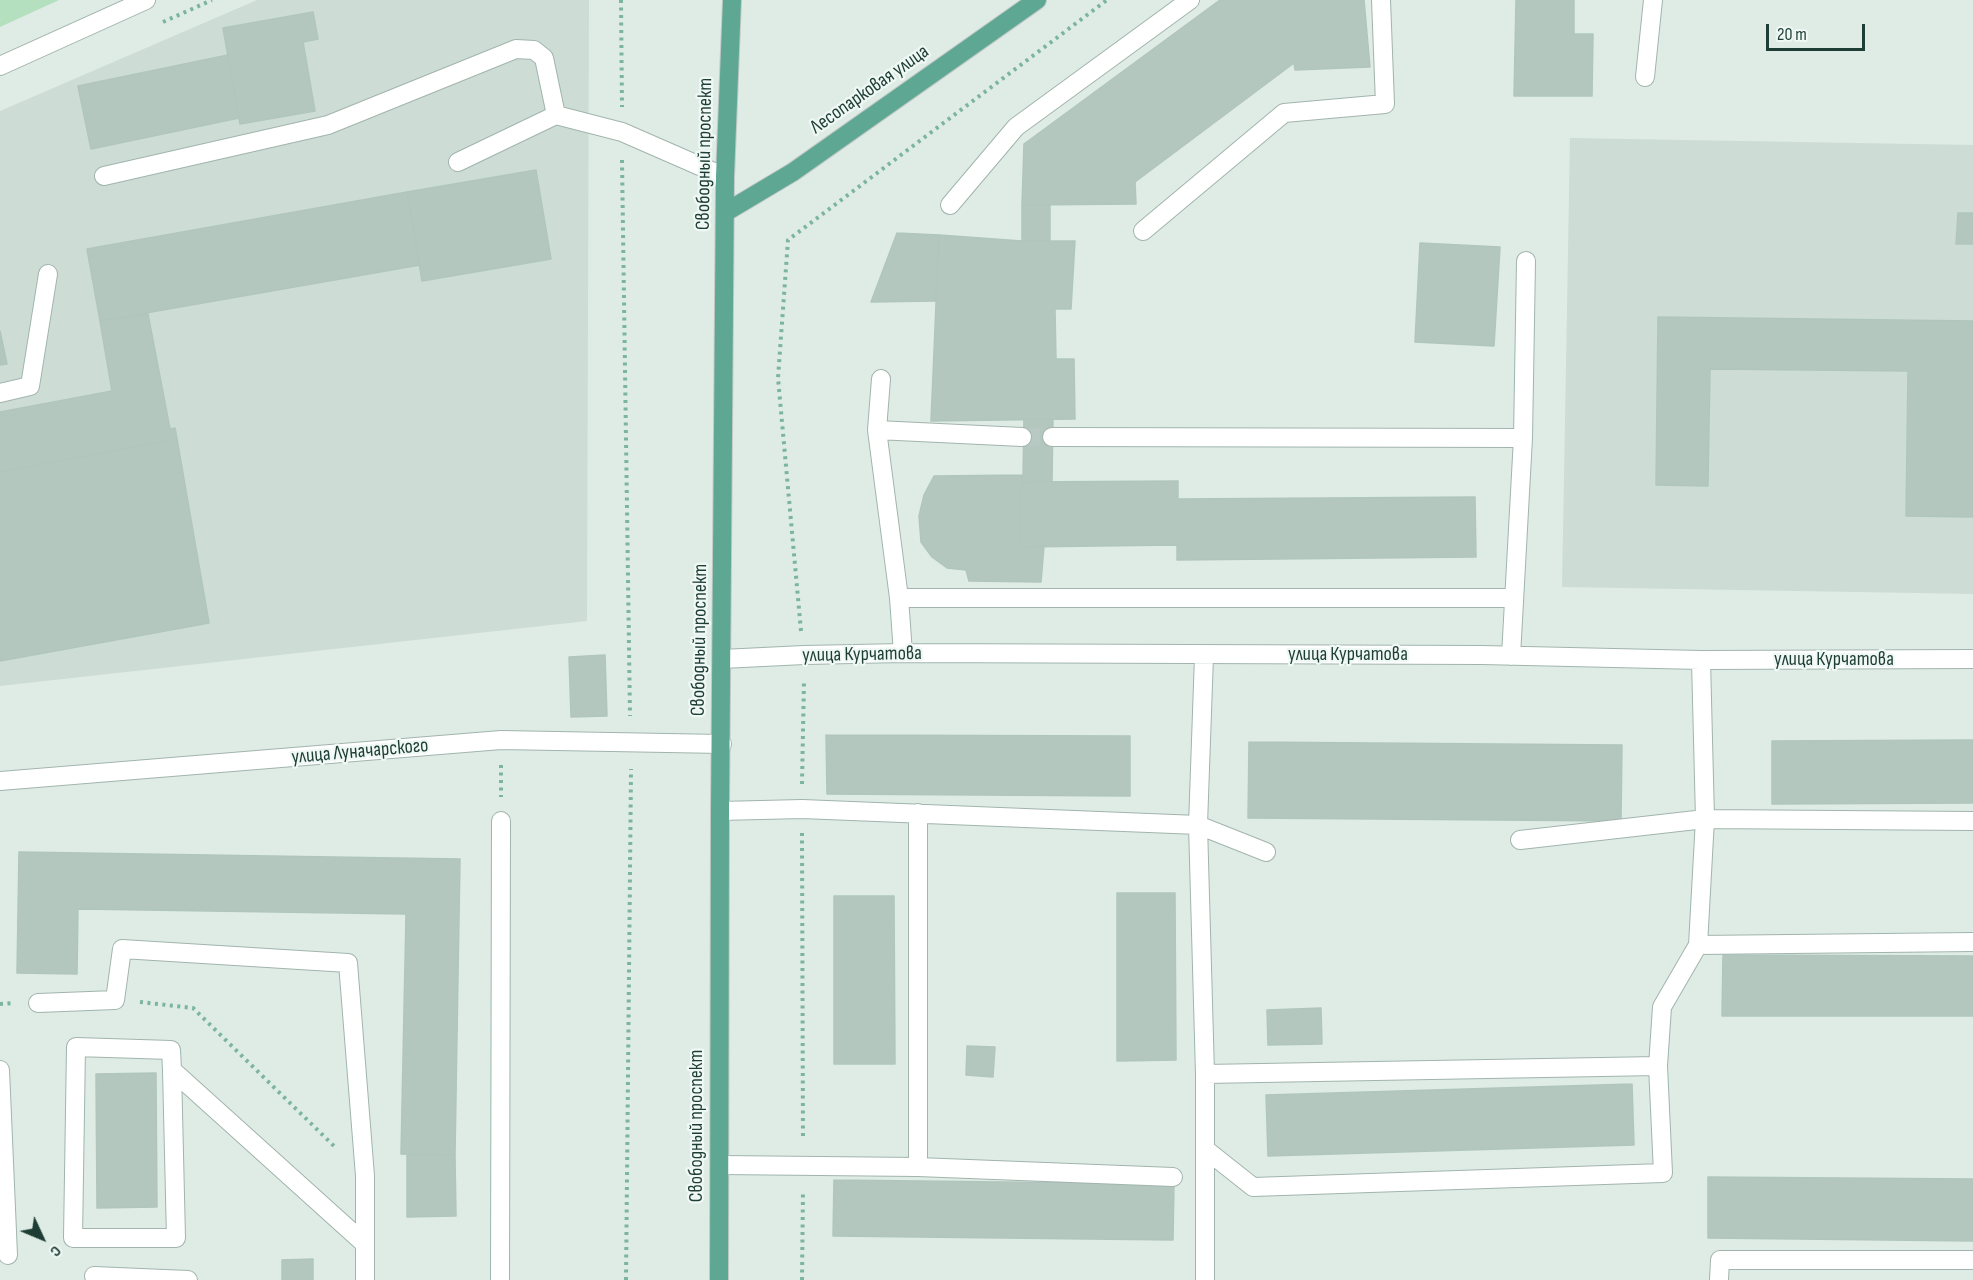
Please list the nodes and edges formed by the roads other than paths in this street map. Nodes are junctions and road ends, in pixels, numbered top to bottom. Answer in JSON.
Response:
{"nodes":[{"id":1,"x":146,"y":0,"type":"edge"},
{"id":2,"x":732,"y":0,"type":"edge"},
{"id":3,"x":1037,"y":0,"type":"edge"},
{"id":4,"x":1190,"y":0,"type":"edge"},
{"id":5,"x":1381,"y":0,"type":"edge"},
{"id":6,"x":1653,"y":0,"type":"edge"},
{"id":7,"x":0,"y":66,"type":"edge"},
{"id":8,"x":1645,"y":77,"type":"dead end"},
{"id":9,"x":556,"y":115,"type":"junction"},
{"id":10,"x":458,"y":162,"type":"dead end"},
{"id":11,"x":104,"y":176,"type":"dead end"},
{"id":12,"x":725,"y":177,"type":"junction"},
{"id":13,"x":950,"y":205,"type":"dead end"},
{"id":14,"x":726,"y":212,"type":"junction"},
{"id":15,"x":1143,"y":231,"type":"dead end"},
{"id":16,"x":1526,"y":261,"type":"dead end"},
{"id":17,"x":48,"y":274,"type":"dead end"},
{"id":18,"x":881,"y":379,"type":"dead end"},
{"id":19,"x":0,"y":393,"type":"edge"},
{"id":20,"x":877,"y":430,"type":"junction"},
{"id":21,"x":1022,"y":437,"type":"tunnel mouth"},
{"id":22,"x":1052,"y":437,"type":"tunnel mouth"},
{"id":23,"x":1523,"y":438,"type":"junction"},
{"id":24,"x":899,"y":598,"type":"junction"},
{"id":25,"x":1513,"y":598,"type":"junction"},
{"id":26,"x":903,"y":654,"type":"junction"},
{"id":27,"x":1204,"y":656,"type":"junction"},
{"id":28,"x":1511,"y":656,"type":"junction"},
{"id":29,"x":722,"y":659,"type":"junction"},
{"id":30,"x":1973,"y":659,"type":"edge"},
{"id":31,"x":1701,"y":660,"type":"junction"},
{"id":32,"x":722,"y":744,"type":"junction"},
{"id":33,"x":0,"y":781,"type":"edge"},
{"id":34,"x":720,"y":811,"type":"junction"},
{"id":35,"x":918,"y":813,"type":"junction"},
{"id":36,"x":1705,"y":819,"type":"junction"},
{"id":37,"x":1973,"y":820,"type":"edge"},
{"id":38,"x":501,"y":822,"type":"road end"},
{"id":39,"x":1198,"y":825,"type":"junction"},
{"id":40,"x":1520,"y":840,"type":"dead end"},
{"id":41,"x":1266,"y":852,"type":"dead end"},
{"id":42,"x":1973,"y":942,"type":"edge"},
{"id":43,"x":1698,"y":945,"type":"junction"},
{"id":44,"x":38,"y":1003,"type":"dead end"},
{"id":45,"x":1658,"y":1066,"type":"junction"},
{"id":46,"x":0,"y":1070,"type":"edge"},
{"id":47,"x":172,"y":1070,"type":"junction"},
{"id":48,"x":1205,"y":1074,"type":"junction"},
{"id":49,"x":1205,"y":1149,"type":"junction"},
{"id":50,"x":720,"y":1165,"type":"junction"},
{"id":51,"x":918,"y":1167,"type":"junction"},
{"id":52,"x":1173,"y":1177,"type":"dead end"},
{"id":53,"x":365,"y":1244,"type":"junction"},
{"id":54,"x":8,"y":1255,"type":"dead end"},
{"id":55,"x":1973,"y":1260,"type":"edge"},
{"id":56,"x":94,"y":1276,"type":"dead end"},
{"id":57,"x":188,"y":1280,"type":"edge"},
{"id":58,"x":365,"y":1280,"type":"edge"},
{"id":59,"x":500,"y":1280,"type":"edge"},
{"id":60,"x":719,"y":1280,"type":"edge"},
{"id":61,"x":1205,"y":1280,"type":"edge"},
{"id":62,"x":1719,"y":1280,"type":"edge"}],
"edges":[{"from":1,"to":7,"type":"street"},
{"from":2,"to":12,"type":"main road","name":"Свободный проспект"},
{"from":3,"to":14,"type":"main road","name":"Лесопарковая улица"},
{"from":4,"to":13,"type":"street"},
{"from":5,"to":15,"type":"street"},
{"from":6,"to":8,"type":"street"},
{"from":9,"to":10,"type":"street"},
{"from":9,"to":11,"type":"street"},
{"from":9,"to":12,"type":"street"},
{"from":12,"to":14,"type":"main road","name":"Свободный проспект"},
{"from":14,"to":29,"type":"main road","name":"Свободный проспект"},
{"from":16,"to":23,"type":"street"},
{"from":17,"to":19,"type":"street"},
{"from":18,"to":20,"type":"street"},
{"from":20,"to":21,"type":"street"},
{"from":20,"to":24,"type":"street"},
{"from":22,"to":23,"type":"street"},
{"from":23,"to":25,"type":"street"},
{"from":24,"to":25,"type":"street"},
{"from":24,"to":26,"type":"street"},
{"from":25,"to":28,"type":"street"},
{"from":26,"to":27,"type":"street","name":"улица Курчатова"},
{"from":26,"to":29,"type":"street","name":"улица Курчатова"},
{"from":27,"to":28,"type":"street","name":"улица Курчатова"},
{"from":27,"to":39,"type":"street"},
{"from":28,"to":31,"type":"street","name":"улица Курчатова"},
{"from":29,"to":32,"type":"main road","name":"Свободный проспект"},
{"from":30,"to":31,"type":"street","name":"улица Курчатова"},
{"from":31,"to":36,"type":"street"},
{"from":32,"to":33,"type":"street","name":"улица Луначарского"},
{"from":32,"to":34,"type":"main road","name":"Свободный проспект"},
{"from":34,"to":35,"type":"street"},
{"from":34,"to":50,"type":"main road","name":"Свободный проспект"},
{"from":35,"to":39,"type":"street"},
{"from":35,"to":51,"type":"street"},
{"from":36,"to":37,"type":"street"},
{"from":36,"to":40,"type":"street"},
{"from":36,"to":43,"type":"street"},
{"from":38,"to":59,"type":"street"},
{"from":39,"to":41,"type":"street"},
{"from":39,"to":48,"type":"street"},
{"from":42,"to":43,"type":"street"},
{"from":43,"to":45,"type":"street"},
{"from":44,"to":53,"type":"street"},
{"from":45,"to":48,"type":"street"},
{"from":45,"to":49,"type":"street"},
{"from":46,"to":54,"type":"street"},
{"from":47,"to":47,"type":"street"},
{"from":47,"to":53,"type":"street"},
{"from":48,"to":49,"type":"street"},
{"from":49,"to":61,"type":"street"},
{"from":50,"to":51,"type":"street"},
{"from":50,"to":60,"type":"main road","name":"Свободный проспект"},
{"from":51,"to":52,"type":"street"},
{"from":53,"to":58,"type":"street"},
{"from":55,"to":62,"type":"street"},
{"from":56,"to":57,"type":"street"}]}
